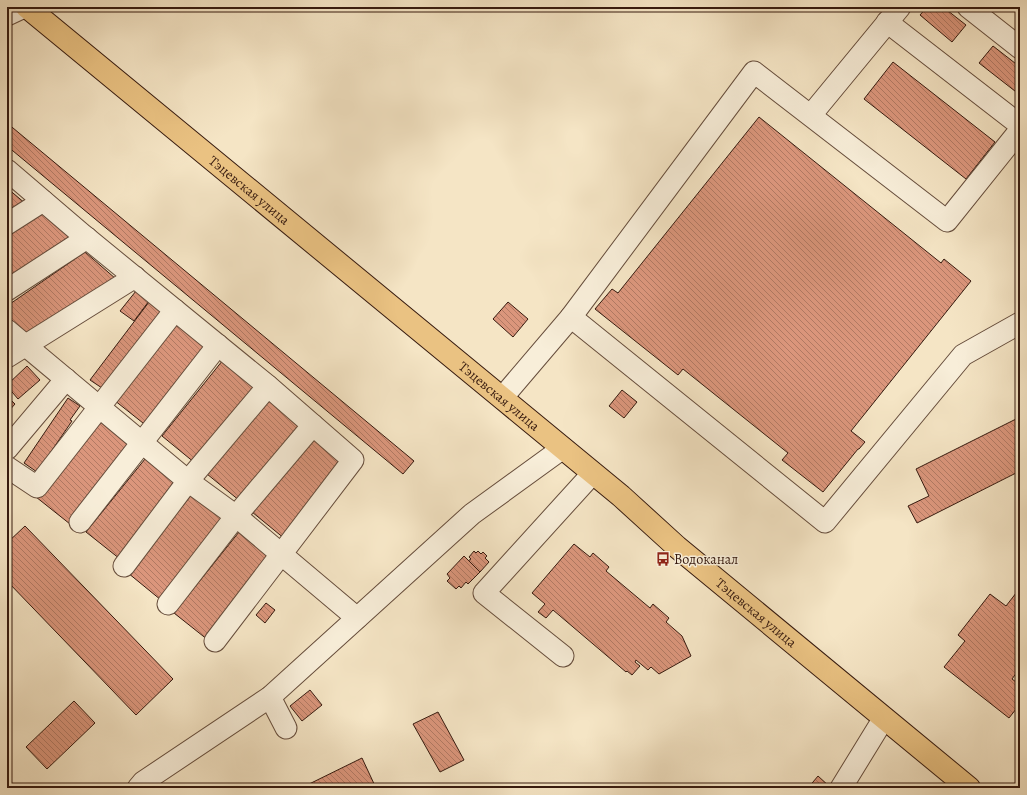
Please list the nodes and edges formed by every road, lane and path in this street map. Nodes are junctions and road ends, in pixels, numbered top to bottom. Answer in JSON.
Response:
{"nodes":[{"id":1,"x":24,"y":7,"type":"edge"},
{"id":2,"x":27,"y":7,"type":"edge"},
{"id":3,"x":968,"y":7,"type":"edge"},
{"id":4,"x":894,"y":14,"type":"edge"},
{"id":5,"x":7,"y":15,"type":"edge"},
{"id":6,"x":1020,"y":48,"type":"edge"},
{"id":7,"x":810,"y":116,"type":"junction"},
{"id":8,"x":1020,"y":125,"type":"edge"},
{"id":9,"x":1020,"y":130,"type":"edge"},
{"id":10,"x":7,"y":170,"type":"edge"},
{"id":11,"x":43,"y":201,"type":"junction"},
{"id":12,"x":7,"y":224,"type":"edge"},
{"id":13,"x":87,"y":238,"type":"junction"},
{"id":14,"x":134,"y":277,"type":"junction"},
{"id":15,"x":7,"y":290,"type":"edge"},
{"id":16,"x":175,"y":310,"type":"junction"},
{"id":17,"x":570,"y":317,"type":"junction"},
{"id":18,"x":1020,"y":323,"type":"edge"},
{"id":19,"x":7,"y":330,"type":"edge"},
{"id":20,"x":26,"y":345,"type":"junction"},
{"id":21,"x":218,"y":345,"type":"junction"},
{"id":22,"x":7,"y":358,"type":"edge"},
{"id":23,"x":66,"y":379,"type":"junction"},
{"id":24,"x":268,"y":386,"type":"junction"},
{"id":25,"x":502,"y":398,"type":"junction"},
{"id":26,"x":99,"y":407,"type":"junction"},
{"id":27,"x":313,"y":425,"type":"junction"},
{"id":28,"x":143,"y":443,"type":"junction"},
{"id":29,"x":563,"y":448,"type":"junction"},
{"id":30,"x":7,"y":449,"type":"edge"},
{"id":31,"x":7,"y":467,"type":"edge"},
{"id":32,"x":593,"y":473,"type":"junction"},
{"id":33,"x":188,"y":481,"type":"junction"},
{"id":34,"x":236,"y":516,"type":"junction"},
{"id":35,"x":80,"y":522,"type":"dead end"},
{"id":36,"x":282,"y":554,"type":"junction"},
{"id":37,"x":124,"y":566,"type":"dead end"},
{"id":38,"x":168,"y":604,"type":"dead end"},
{"id":39,"x":357,"y":618,"type":"junction"},
{"id":40,"x":215,"y":641,"type":"dead end"},
{"id":41,"x":563,"y":656,"type":"dead end"},
{"id":42,"x":270,"y":697,"type":"junction"},
{"id":43,"x":884,"y":718,"type":"junction"},
{"id":44,"x":286,"y":728,"type":"dead end"},
{"id":45,"x":138,"y":788,"type":"edge"},
{"id":46,"x":841,"y":788,"type":"edge"},
{"id":47,"x":969,"y":788,"type":"edge"}],
"edges":[{"from":1,"to":5,"type":"lane"},
{"from":2,"to":25,"type":"main road","name":"Тэцевская улица"},
{"from":3,"to":6,"type":"lane"},
{"from":4,"to":7,"type":"lane"},
{"from":4,"to":8,"type":"lane"},
{"from":7,"to":9,"type":"lane"},
{"from":7,"to":17,"type":"lane"},
{"from":10,"to":11,"type":"lane"},
{"from":11,"to":12,"type":"lane"},
{"from":11,"to":13,"type":"lane"},
{"from":13,"to":14,"type":"lane"},
{"from":13,"to":15,"type":"lane"},
{"from":14,"to":16,"type":"lane"},
{"from":14,"to":20,"type":"lane"},
{"from":16,"to":21,"type":"lane"},
{"from":16,"to":26,"type":"lane"},
{"from":17,"to":18,"type":"lane"},
{"from":17,"to":25,"type":"lane"},
{"from":19,"to":20,"type":"lane"},
{"from":20,"to":22,"type":"lane"},
{"from":20,"to":23,"type":"lane"},
{"from":21,"to":24,"type":"lane"},
{"from":21,"to":28,"type":"lane"},
{"from":23,"to":26,"type":"lane"},
{"from":23,"to":30,"type":"lane"},
{"from":24,"to":27,"type":"lane"},
{"from":24,"to":33,"type":"lane"},
{"from":25,"to":29,"type":"main road","name":"Тэцевская улица"},
{"from":26,"to":28,"type":"lane"},
{"from":26,"to":31,"type":"lane"},
{"from":27,"to":34,"type":"lane"},
{"from":27,"to":36,"type":"lane"},
{"from":28,"to":33,"type":"lane"},
{"from":28,"to":35,"type":"lane"},
{"from":29,"to":32,"type":"main road","name":"Тэцевская улица"},
{"from":29,"to":39,"type":"lane"},
{"from":32,"to":41,"type":"lane"},
{"from":32,"to":43,"type":"main road","name":"Тэцевская улица"},
{"from":33,"to":34,"type":"lane"},
{"from":33,"to":37,"type":"lane"},
{"from":34,"to":36,"type":"lane"},
{"from":34,"to":38,"type":"lane"},
{"from":36,"to":39,"type":"lane"},
{"from":36,"to":40,"type":"lane"},
{"from":39,"to":42,"type":"lane"},
{"from":42,"to":44,"type":"lane"},
{"from":42,"to":45,"type":"lane"},
{"from":43,"to":46,"type":"lane"},
{"from":43,"to":47,"type":"main road","name":"Тэцевская улица"}]}
